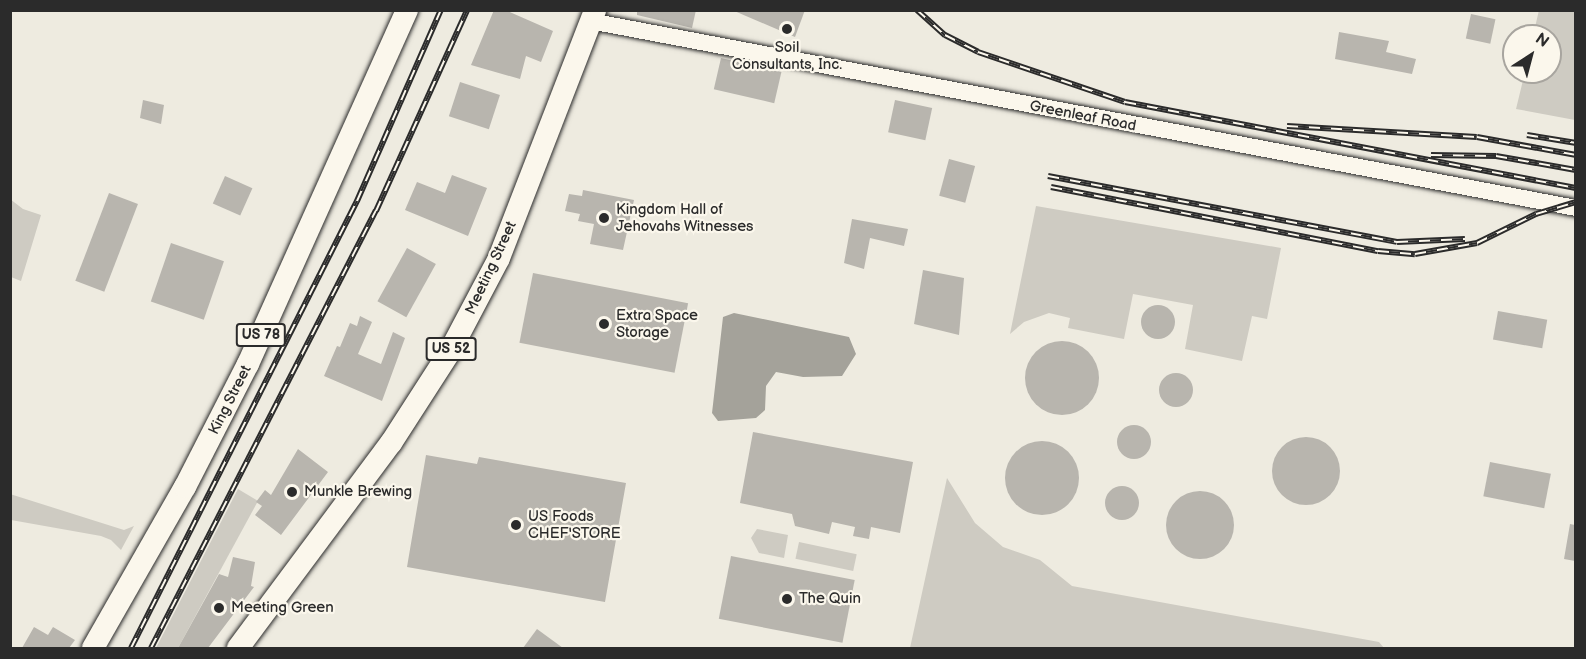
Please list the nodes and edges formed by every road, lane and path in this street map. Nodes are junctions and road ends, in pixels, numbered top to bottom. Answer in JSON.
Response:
{"nodes":[{"id":1,"x":407,"y":10,"type":"edge"},
{"id":2,"x":593,"y":16,"type":"edge"},
{"id":3,"x":1575,"y":208,"type":"edge"},
{"id":4,"x":93,"y":648,"type":"edge"},
{"id":5,"x":238,"y":648,"type":"edge"}],
"edges":[{"from":1,"to":4,"type":"main road","name":"King Street","number":"US 78"},
{"from":2,"to":3,"type":"street","name":"Greenleaf Road"},
{"from":2,"to":5,"type":"main road","name":"Meeting Street","number":"US 52"}]}
